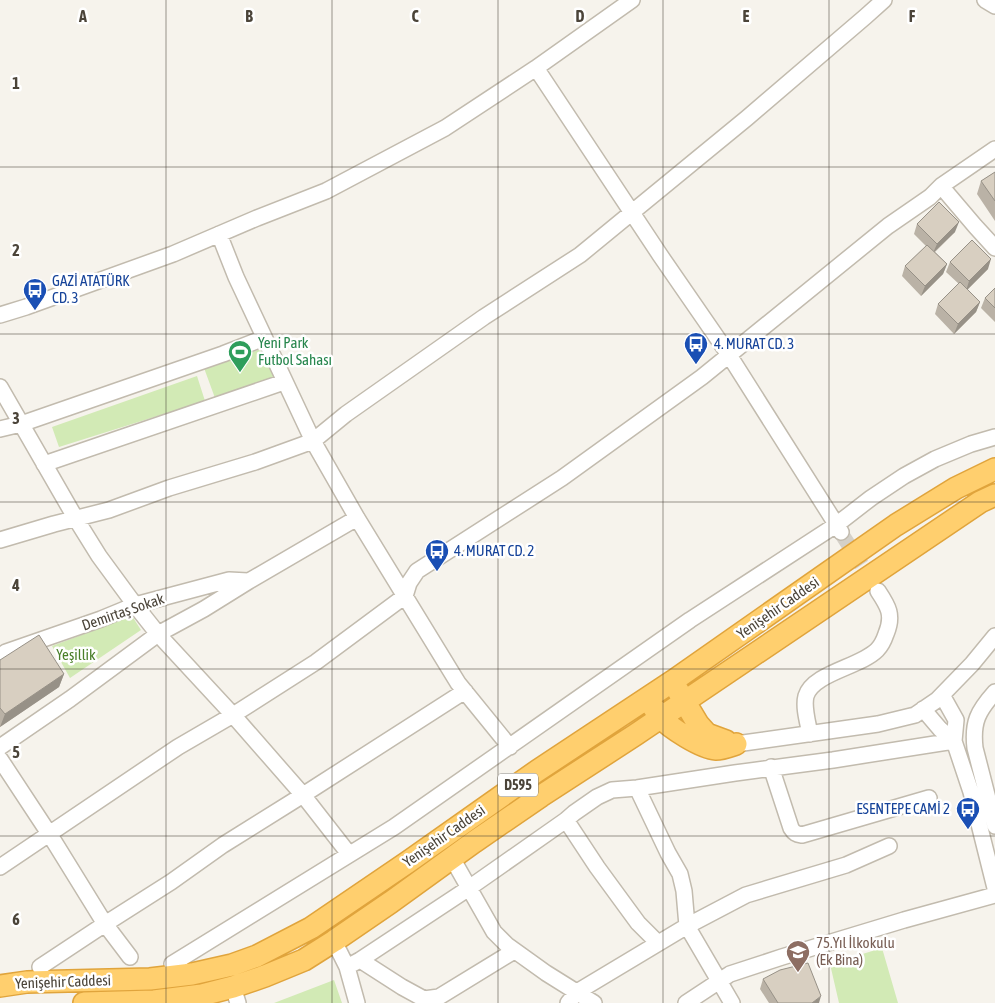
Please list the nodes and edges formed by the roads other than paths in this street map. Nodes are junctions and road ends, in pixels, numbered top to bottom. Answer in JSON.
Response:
{"nodes":[{"id":1,"x":632,"y":0,"type":"edge"},
{"id":2,"x":884,"y":0,"type":"edge"},
{"id":3,"x":985,"y":0,"type":"edge"},
{"id":4,"x":995,"y":6,"type":"edge"},
{"id":5,"x":536,"y":68,"type":"junction"},
{"id":6,"x":995,"y":149,"type":"edge"},
{"id":7,"x":942,"y":186,"type":"junction"},
{"id":8,"x":632,"y":213,"type":"junction"},
{"id":9,"x":219,"y":234,"type":"junction"},
{"id":10,"x":995,"y":248,"type":"edge"},
{"id":11,"x":0,"y":316,"type":"edge"},
{"id":12,"x":264,"y":338,"type":"junction"},
{"id":13,"x":729,"y":355,"type":"junction"},
{"id":14,"x":284,"y":382,"type":"junction"},
{"id":15,"x":0,"y":387,"type":"edge"},
{"id":16,"x":21,"y":424,"type":"junction"},
{"id":17,"x":0,"y":429,"type":"edge"},
{"id":18,"x":995,"y":436,"type":"edge"},
{"id":19,"x":313,"y":441,"type":"junction"},
{"id":20,"x":44,"y":464,"type":"junction"},
{"id":21,"x":995,"y":469,"type":"edge"},
{"id":22,"x":995,"y":495,"type":"edge"},
{"id":23,"x":357,"y":518,"type":"junction"},
{"id":24,"x":76,"y":519,"type":"junction"},
{"id":25,"x":839,"y":529,"type":"junction"},
{"id":26,"x":0,"y":540,"type":"edge"},
{"id":27,"x":386,"y":564,"type":"junction"},
{"id":28,"x":423,"y":567,"type":"junction"},
{"id":29,"x":249,"y":581,"type":"junction"},
{"id":30,"x":878,"y":591,"type":"tunnel mouth"},
{"id":31,"x":405,"y":596,"type":"junction"},
{"id":32,"x":135,"y":605,"type":"junction"},
{"id":33,"x":158,"y":634,"type":"junction"},
{"id":34,"x":995,"y":636,"type":"edge"},
{"id":35,"x":0,"y":656,"type":"edge"},
{"id":36,"x":672,"y":681,"type":"junction"},
{"id":37,"x":465,"y":691,"type":"junction"},
{"id":38,"x":995,"y":692,"type":"edge"},
{"id":39,"x":942,"y":695,"type":"junction"},
{"id":40,"x":648,"y":698,"type":"junction"},
{"id":41,"x":685,"y":701,"type":"junction"},
{"id":42,"x":923,"y":709,"type":"junction"},
{"id":43,"x":233,"y":715,"type":"junction"},
{"id":44,"x":660,"y":717,"type":"junction"},
{"id":45,"x":810,"y":734,"type":"junction"},
{"id":46,"x":954,"y":741,"type":"junction"},
{"id":47,"x":736,"y":744,"type":"junction"},
{"id":48,"x":0,"y":747,"type":"edge"},
{"id":49,"x":510,"y":747,"type":"junction"},
{"id":50,"x":0,"y":759,"type":"edge"},
{"id":51,"x":772,"y":767,"type":"junction"},
{"id":52,"x":636,"y":788,"type":"junction"},
{"id":53,"x":302,"y":796,"type":"junction"},
{"id":54,"x":929,"y":798,"type":"dead end"},
{"id":55,"x":566,"y":820,"type":"junction"},
{"id":56,"x":995,"y":826,"type":"edge"},
{"id":57,"x":50,"y":835,"type":"junction"},
{"id":58,"x":889,"y":846,"type":"dead end"},
{"id":59,"x":349,"y":854,"type":"junction"},
{"id":60,"x":452,"y":858,"type":"junction"},
{"id":61,"x":0,"y":867,"type":"edge"},
{"id":62,"x":995,"y":887,"type":"edge"},
{"id":63,"x":469,"y":888,"type":"junction"},
{"id":64,"x":105,"y":924,"type":"junction"},
{"id":65,"x":687,"y":926,"type":"junction"},
{"id":66,"x":334,"y":941,"type":"junction"},
{"id":67,"x":658,"y":943,"type":"junction"},
{"id":68,"x":514,"y":950,"type":"junction"},
{"id":69,"x":130,"y":957,"type":"dead end"},
{"id":70,"x":172,"y":964,"type":"dead end"},
{"id":71,"x":353,"y":964,"type":"junction"},
{"id":72,"x":40,"y":967,"type":"dead end"},
{"id":73,"x":718,"y":981,"type":"junction"},
{"id":74,"x":0,"y":986,"type":"edge"},
{"id":75,"x":235,"y":995,"type":"edge"},
{"id":76,"x":572,"y":997,"type":"edge"},
{"id":77,"x":84,"y":1003,"type":"edge"},
{"id":78,"x":357,"y":1003,"type":"edge"},
{"id":79,"x":594,"y":1003,"type":"edge"},
{"id":80,"x":686,"y":1003,"type":"edge"},
{"id":81,"x":732,"y":1003,"type":"edge"}],
"edges":[{"from":1,"to":5,"type":"street"},
{"from":2,"to":8,"type":"street"},
{"from":3,"to":4,"type":"street"},
{"from":5,"to":8,"type":"street"},
{"from":5,"to":9,"type":"street"},
{"from":6,"to":7,"type":"street"},
{"from":7,"to":10,"type":"street"},
{"from":7,"to":13,"type":"street"},
{"from":8,"to":13,"type":"street"},
{"from":8,"to":19,"type":"street"},
{"from":9,"to":11,"type":"street"},
{"from":9,"to":12,"type":"street"},
{"from":12,"to":14,"type":"street"},
{"from":12,"to":16,"type":"street"},
{"from":13,"to":25,"type":"street"},
{"from":13,"to":28,"type":"street"},
{"from":14,"to":19,"type":"street"},
{"from":14,"to":20,"type":"street"},
{"from":15,"to":16,"type":"street"},
{"from":16,"to":17,"type":"street"},
{"from":16,"to":20,"type":"street"},
{"from":18,"to":25,"type":"street"},
{"from":19,"to":23,"type":"street"},
{"from":19,"to":24,"type":"street"},
{"from":20,"to":24,"type":"street"},
{"from":21,"to":36,"type":"highway","name":"Yenişehir Caddesi","number":"D595"},
{"from":22,"to":41,"type":"highway","name":"Yenişehir Caddesi","number":"D595"},
{"from":23,"to":27,"type":"street"},
{"from":23,"to":29,"type":"street"},
{"from":24,"to":26,"type":"street"},
{"from":24,"to":32,"type":"street"},
{"from":25,"to":49,"type":"street"},
{"from":27,"to":28,"type":"street"},
{"from":27,"to":31,"type":"street"},
{"from":28,"to":31,"type":"street"},
{"from":29,"to":32,"type":"street","name":"Demirtaş Sokak"},
{"from":29,"to":33,"type":"street"},
{"from":30,"to":45,"type":"street"},
{"from":31,"to":37,"type":"street"},
{"from":31,"to":43,"type":"street"},
{"from":32,"to":33,"type":"street"},
{"from":32,"to":35,"type":"street","name":"Demirtaş Sokak"},
{"from":33,"to":43,"type":"street"},
{"from":33,"to":48,"type":"street"},
{"from":34,"to":39,"type":"street"},
{"from":36,"to":40,"type":"highway","name":"Yenişehir Caddesi","number":"D595"},
{"from":36,"to":41,"type":"highway"},
{"from":37,"to":49,"type":"street"},
{"from":37,"to":53,"type":"street"},
{"from":38,"to":56,"type":"street"},
{"from":39,"to":42,"type":"street"},
{"from":39,"to":46,"type":"street"},
{"from":40,"to":44,"type":"highway"},
{"from":40,"to":74,"type":"highway","name":"Yenişehir Caddesi","number":"D595"},
{"from":41,"to":44,"type":"highway","name":"Yenişehir Caddesi","number":"D595"},
{"from":41,"to":47,"type":"highway"},
{"from":42,"to":45,"type":"street"},
{"from":42,"to":46,"type":"street"},
{"from":43,"to":53,"type":"street"},
{"from":43,"to":57,"type":"street"},
{"from":44,"to":47,"type":"highway"},
{"from":44,"to":60,"type":"highway","name":"Yenişehir Caddesi","number":"D595"},
{"from":45,"to":47,"type":"street"},
{"from":46,"to":51,"type":"street"},
{"from":46,"to":62,"type":"street"},
{"from":49,"to":59,"type":"street"},
{"from":50,"to":57,"type":"street"},
{"from":51,"to":52,"type":"street"},
{"from":51,"to":54,"type":"street"},
{"from":52,"to":55,"type":"street"},
{"from":52,"to":65,"type":"street"},
{"from":53,"to":59,"type":"street"},
{"from":53,"to":64,"type":"street"},
{"from":55,"to":63,"type":"street"},
{"from":55,"to":67,"type":"street"},
{"from":57,"to":61,"type":"street"},
{"from":57,"to":64,"type":"street"},
{"from":58,"to":65,"type":"street"},
{"from":59,"to":70,"type":"street"},
{"from":60,"to":63,"type":"street"},
{"from":60,"to":66,"type":"highway","name":"Yenişehir Caddesi","number":"D595"},
{"from":62,"to":73,"type":"street"},
{"from":63,"to":68,"type":"street"},
{"from":63,"to":71,"type":"street"},
{"from":64,"to":69,"type":"street"},
{"from":64,"to":72,"type":"street"},
{"from":65,"to":67,"type":"street"},
{"from":65,"to":73,"type":"street"},
{"from":66,"to":71,"type":"street"},
{"from":66,"to":75,"type":"highway","name":"Yenişehir Caddesi","number":"D595"},
{"from":67,"to":76,"type":"street"},
{"from":68,"to":71,"type":"street"},
{"from":68,"to":76,"type":"street"},
{"from":71,"to":78,"type":"street"},
{"from":73,"to":80,"type":"street"},
{"from":73,"to":81,"type":"street"},
{"from":75,"to":77,"type":"highway","name":"Yenişehir Caddesi","number":"D595"},
{"from":76,"to":79,"type":"street"}]}
